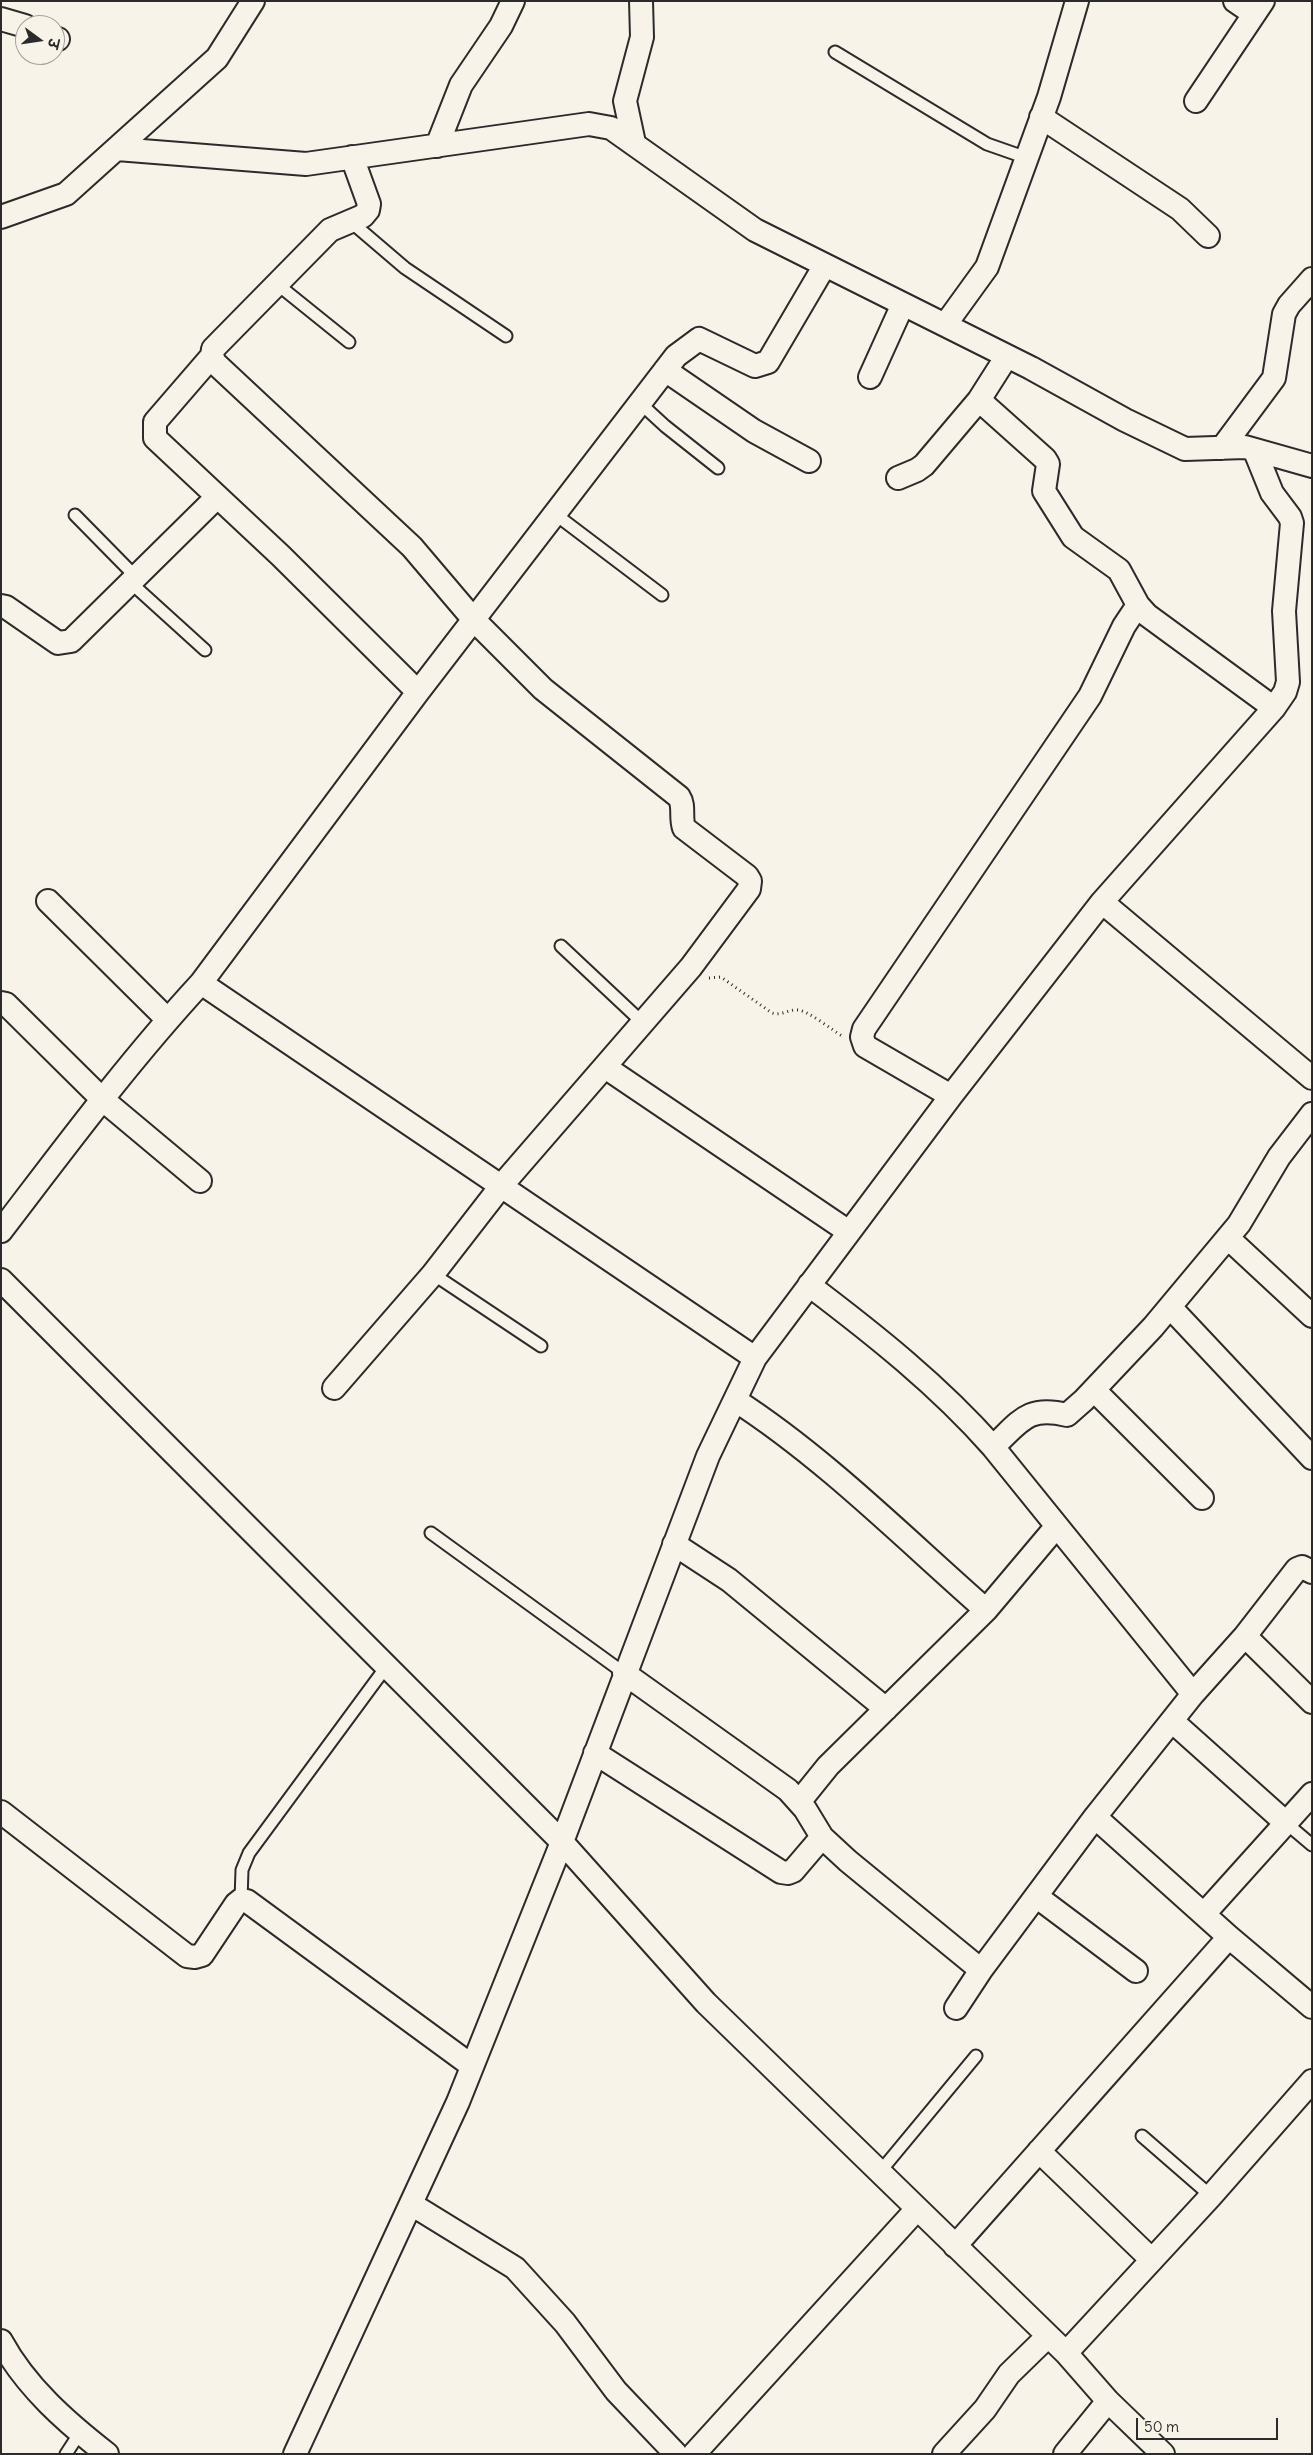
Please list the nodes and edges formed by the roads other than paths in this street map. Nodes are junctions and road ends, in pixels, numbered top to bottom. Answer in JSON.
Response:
{"nodes":[{"id":1,"x":253,"y":1,"type":"edge"},
{"id":2,"x":513,"y":1,"type":"edge"},
{"id":3,"x":641,"y":1,"type":"edge"},
{"id":4,"x":1077,"y":1,"type":"edge"},
{"id":5,"x":1235,"y":1,"type":"edge"},
{"id":6,"x":1259,"y":8,"type":"edge"},
{"id":7,"x":1,"y":19,"type":"edge"},
{"id":8,"x":15,"y":23,"type":"edge"},
{"id":9,"x":835,"y":52,"type":"dead end"},
{"id":10,"x":1196,"y":101,"type":"dead end"},
{"id":11,"x":1041,"y":117,"type":"junction"},
{"id":12,"x":634,"y":143,"type":"junction"},
{"id":13,"x":437,"y":146,"type":"junction"},
{"id":14,"x":117,"y":149,"type":"junction"},
{"id":15,"x":352,"y":157,"type":"junction"},
{"id":16,"x":1026,"y":158,"type":"junction"},
{"id":17,"x":1,"y":217,"type":"edge"},
{"id":18,"x":350,"y":221,"type":"junction"},
{"id":19,"x":1208,"y":236,"type":"dead end"},
{"id":20,"x":825,"y":264,"type":"junction"},
{"id":21,"x":1312,"y":279,"type":"edge"},
{"id":22,"x":277,"y":284,"type":"junction"},
{"id":23,"x":903,"y":304,"type":"junction"},
{"id":24,"x":945,"y":324,"type":"junction"},
{"id":25,"x":506,"y":336,"type":"dead end"},
{"id":26,"x":349,"y":342,"type":"dead end"},
{"id":27,"x":212,"y":356,"type":"junction"},
{"id":28,"x":1007,"y":356,"type":"junction"},
{"id":29,"x":665,"y":370,"type":"junction"},
{"id":30,"x":870,"y":377,"type":"dead end"},
{"id":31,"x":979,"y":400,"type":"junction"},
{"id":32,"x":640,"y":402,"type":"junction"},
{"id":33,"x":1222,"y":448,"type":"junction"},
{"id":34,"x":1255,"y":451,"type":"junction"},
{"id":35,"x":809,"y":461,"type":"dead end"},
{"id":36,"x":1312,"y":466,"type":"edge"},
{"id":37,"x":718,"y":468,"type":"dead end"},
{"id":38,"x":898,"y":478,"type":"dead end"},
{"id":39,"x":217,"y":497,"type":"junction"},
{"id":40,"x":75,"y":514,"type":"dead end"},
{"id":41,"x":555,"y":514,"type":"junction"},
{"id":42,"x":133,"y":580,"type":"junction"},
{"id":43,"x":662,"y":595,"type":"dead end"},
{"id":44,"x":1138,"y":605,"type":"junction"},
{"id":45,"x":1,"y":606,"type":"edge"},
{"id":46,"x":474,"y":620,"type":"junction"},
{"id":47,"x":205,"y":650,"type":"dead end"},
{"id":48,"x":418,"y":692,"type":"junction"},
{"id":49,"x":1274,"y":708,"type":"junction"},
{"id":50,"x":48,"y":901,"type":"dead end"},
{"id":51,"x":1102,"y":902,"type":"junction"},
{"id":52,"x":561,"y":946,"type":"dead end"},
{"id":53,"x":201,"y":983,"type":"junction"},
{"id":54,"x":1,"y":1003,"type":"edge"},
{"id":55,"x":167,"y":1019,"type":"junction"},
{"id":56,"x":643,"y":1023,"type":"junction"},
{"id":57,"x":605,"y":1067,"type":"junction"},
{"id":58,"x":1312,"y":1078,"type":"edge"},
{"id":59,"x":951,"y":1096,"type":"junction"},
{"id":60,"x":102,"y":1099,"type":"junction"},
{"id":61,"x":1312,"y":1114,"type":"edge"},
{"id":62,"x":200,"y":1181,"type":"dead end"},
{"id":63,"x":502,"y":1185,"type":"junction"},
{"id":64,"x":1,"y":1231,"type":"edge"},
{"id":65,"x":849,"y":1232,"type":"junction"},
{"id":66,"x":1228,"y":1238,"type":"junction"},
{"id":67,"x":433,"y":1274,"type":"junction"},
{"id":68,"x":1,"y":1280,"type":"edge"},
{"id":69,"x":810,"y":1285,"type":"junction"},
{"id":70,"x":1170,"y":1307,"type":"junction"},
{"id":71,"x":1312,"y":1316,"type":"edge"},
{"id":72,"x":541,"y":1346,"type":"dead end"},
{"id":73,"x":755,"y":1358,"type":"junction"},
{"id":74,"x":334,"y":1388,"type":"dead end"},
{"id":75,"x":1094,"y":1390,"type":"junction"},
{"id":76,"x":735,"y":1400,"type":"junction"},
{"id":77,"x":993,"y":1447,"type":"junction"},
{"id":78,"x":1312,"y":1458,"type":"edge"},
{"id":79,"x":1202,"y":1498,"type":"dead end"},
{"id":80,"x":1056,"y":1527,"type":"junction"},
{"id":81,"x":432,"y":1533,"type":"dead end"},
{"id":82,"x":674,"y":1544,"type":"junction"},
{"id":83,"x":1312,"y":1572,"type":"edge"},
{"id":84,"x":986,"y":1610,"type":"junction"},
{"id":85,"x":1245,"y":1636,"type":"junction"},
{"id":86,"x":386,"y":1667,"type":"junction"},
{"id":87,"x":624,"y":1673,"type":"junction"},
{"id":88,"x":1193,"y":1694,"type":"junction"},
{"id":89,"x":1312,"y":1702,"type":"edge"},
{"id":90,"x":886,"y":1709,"type":"junction"},
{"id":91,"x":1172,"y":1721,"type":"junction"},
{"id":92,"x":595,"y":1753,"type":"junction"},
{"id":93,"x":1312,"y":1794,"type":"edge"},
{"id":94,"x":798,"y":1802,"type":"junction"},
{"id":95,"x":1,"y":1812,"type":"edge"},
{"id":96,"x":1095,"y":1817,"type":"junction"},
{"id":97,"x":1286,"y":1823,"type":"junction"},
{"id":98,"x":822,"y":1837,"type":"junction"},
{"id":99,"x":562,"y":1842,"type":"junction"},
{"id":100,"x":1312,"y":1845,"type":"edge"},
{"id":101,"x":1036,"y":1896,"type":"junction"},
{"id":102,"x":241,"y":1900,"type":"junction"},
{"id":103,"x":1204,"y":1914,"type":"junction"},
{"id":104,"x":1229,"y":1936,"type":"junction"},
{"id":105,"x":982,"y":1970,"type":"junction"},
{"id":106,"x":1136,"y":1971,"type":"dead end"},
{"id":107,"x":1312,"y":2007,"type":"edge"},
{"id":108,"x":956,"y":2008,"type":"dead end"},
{"id":109,"x":976,"y":2056,"type":"dead end"},
{"id":110,"x":472,"y":2066,"type":"junction"},
{"id":111,"x":1312,"y":2081,"type":"edge"},
{"id":112,"x":1142,"y":2136,"type":"dead end"},
{"id":113,"x":1039,"y":2151,"type":"junction"},
{"id":114,"x":879,"y":2173,"type":"junction"},
{"id":115,"x":1211,"y":2196,"type":"junction"},
{"id":116,"x":411,"y":2204,"type":"junction"},
{"id":117,"x":917,"y":2208,"type":"junction"},
{"id":118,"x":955,"y":2246,"type":"junction"},
{"id":119,"x":1152,"y":2260,"type":"junction"},
{"id":120,"x":1048,"y":2336,"type":"junction"},
{"id":121,"x":1,"y":2341,"type":"edge"},
{"id":122,"x":1066,"y":2353,"type":"junction"},
{"id":123,"x":1108,"y":2401,"type":"junction"},
{"id":124,"x":81,"y":2432,"type":"junction"},
{"id":125,"x":66,"y":2454,"type":"edge"},
{"id":126,"x":107,"y":2454,"type":"edge"},
{"id":127,"x":295,"y":2454,"type":"edge"},
{"id":128,"x":676,"y":2454,"type":"edge"},
{"id":129,"x":694,"y":2454,"type":"edge"},
{"id":130,"x":944,"y":2454,"type":"edge"},
{"id":131,"x":1065,"y":2454,"type":"edge"},
{"id":132,"x":1163,"y":2454,"type":"edge"}],
"edges":[{"from":1,"to":14,"type":"street"},
{"from":2,"to":13,"type":"street"},
{"from":3,"to":12,"type":"street"},
{"from":4,"to":11,"type":"street"},
{"from":5,"to":6,"type":"street"},
{"from":6,"to":10,"type":"street"},
{"from":7,"to":8,"type":"street"},
{"from":9,"to":16,"type":"lane"},
{"from":11,"to":16,"type":"street"},
{"from":11,"to":19,"type":"street"},
{"from":12,"to":13,"type":"street"},
{"from":12,"to":20,"type":"street"},
{"from":13,"to":15,"type":"street"},
{"from":14,"to":15,"type":"street"},
{"from":14,"to":17,"type":"street"},
{"from":15,"to":18,"type":"street"},
{"from":16,"to":24,"type":"street"},
{"from":18,"to":22,"type":"street"},
{"from":18,"to":25,"type":"lane"},
{"from":20,"to":23,"type":"street"},
{"from":20,"to":29,"type":"street"},
{"from":21,"to":33,"type":"street"},
{"from":22,"to":26,"type":"lane"},
{"from":22,"to":27,"type":"street"},
{"from":23,"to":24,"type":"street"},
{"from":23,"to":30,"type":"street"},
{"from":24,"to":28,"type":"street"},
{"from":27,"to":39,"type":"street"},
{"from":27,"to":46,"type":"street"},
{"from":28,"to":31,"type":"street"},
{"from":28,"to":33,"type":"street"},
{"from":29,"to":32,"type":"street"},
{"from":29,"to":35,"type":"street"},
{"from":31,"to":38,"type":"street"},
{"from":31,"to":44,"type":"street"},
{"from":32,"to":37,"type":"lane"},
{"from":32,"to":41,"type":"street"},
{"from":33,"to":34,"type":"street"},
{"from":34,"to":36,"type":"street"},
{"from":34,"to":49,"type":"street"},
{"from":39,"to":42,"type":"street"},
{"from":39,"to":48,"type":"street"},
{"from":40,"to":42,"type":"lane"},
{"from":41,"to":43,"type":"lane"},
{"from":41,"to":46,"type":"street"},
{"from":42,"to":45,"type":"street"},
{"from":42,"to":47,"type":"lane"},
{"from":44,"to":49,"type":"street"},
{"from":44,"to":59,"type":"street"},
{"from":46,"to":48,"type":"street"},
{"from":46,"to":56,"type":"street"},
{"from":48,"to":53,"type":"street"},
{"from":49,"to":51,"type":"street"},
{"from":50,"to":55,"type":"street"},
{"from":51,"to":58,"type":"street"},
{"from":51,"to":59,"type":"street"},
{"from":52,"to":56,"type":"lane"},
{"from":53,"to":55,"type":"street"},
{"from":53,"to":63,"type":"street"},
{"from":54,"to":60,"type":"street"},
{"from":55,"to":60,"type":"street"},
{"from":56,"to":57,"type":"street"},
{"from":57,"to":63,"type":"street"},
{"from":57,"to":65,"type":"street"},
{"from":59,"to":65,"type":"street"},
{"from":60,"to":62,"type":"street"},
{"from":60,"to":64,"type":"street"},
{"from":61,"to":66,"type":"street"},
{"from":63,"to":67,"type":"street"},
{"from":63,"to":73,"type":"street"},
{"from":65,"to":69,"type":"street"},
{"from":66,"to":70,"type":"street"},
{"from":66,"to":71,"type":"street"},
{"from":67,"to":72,"type":"lane"},
{"from":67,"to":74,"type":"street"},
{"from":68,"to":86,"type":"street"},
{"from":69,"to":73,"type":"street"},
{"from":69,"to":77,"type":"street"},
{"from":70,"to":75,"type":"street"},
{"from":70,"to":78,"type":"street"},
{"from":73,"to":76,"type":"street"},
{"from":75,"to":77,"type":"street"},
{"from":75,"to":79,"type":"street"},
{"from":76,"to":82,"type":"street"},
{"from":76,"to":84,"type":"street"},
{"from":77,"to":80,"type":"street"},
{"from":80,"to":84,"type":"street"},
{"from":80,"to":88,"type":"street"},
{"from":81,"to":87,"type":"lane"},
{"from":82,"to":87,"type":"street"},
{"from":82,"to":90,"type":"street"},
{"from":83,"to":85,"type":"street"},
{"from":84,"to":90,"type":"street"},
{"from":85,"to":88,"type":"street"},
{"from":85,"to":89,"type":"street"},
{"from":86,"to":99,"type":"street"},
{"from":86,"to":102,"type":"lane"},
{"from":87,"to":92,"type":"street"},
{"from":87,"to":94,"type":"street"},
{"from":88,"to":91,"type":"street"},
{"from":90,"to":94,"type":"street"},
{"from":91,"to":96,"type":"street"},
{"from":91,"to":97,"type":"street"},
{"from":92,"to":98,"type":"street"},
{"from":92,"to":99,"type":"street"},
{"from":93,"to":97,"type":"street"},
{"from":94,"to":98,"type":"street"},
{"from":95,"to":102,"type":"street"},
{"from":96,"to":101,"type":"street"},
{"from":96,"to":103,"type":"street"},
{"from":97,"to":100,"type":"lane"},
{"from":97,"to":103,"type":"street"},
{"from":98,"to":105,"type":"street"},
{"from":99,"to":110,"type":"street"},
{"from":99,"to":114,"type":"street"},
{"from":101,"to":105,"type":"street"},
{"from":101,"to":106,"type":"street"},
{"from":102,"to":110,"type":"street"},
{"from":103,"to":104,"type":"street"},
{"from":104,"to":107,"type":"street"},
{"from":104,"to":113,"type":"street"},
{"from":105,"to":108,"type":"street"},
{"from":109,"to":114,"type":"lane"},
{"from":110,"to":116,"type":"street"},
{"from":111,"to":115,"type":"street"},
{"from":112,"to":115,"type":"lane"},
{"from":113,"to":118,"type":"street"},
{"from":113,"to":119,"type":"street"},
{"from":114,"to":117,"type":"street"},
{"from":115,"to":119,"type":"street"},
{"from":116,"to":127,"type":"street"},
{"from":116,"to":128,"type":"street"},
{"from":117,"to":118,"type":"street"},
{"from":117,"to":129,"type":"street"},
{"from":118,"to":120,"type":"street"},
{"from":119,"to":122,"type":"street"},
{"from":120,"to":122,"type":"street"},
{"from":120,"to":130,"type":"street"},
{"from":121,"to":124,"type":"street"},
{"from":122,"to":123,"type":"street"},
{"from":123,"to":131,"type":"street"},
{"from":123,"to":132,"type":"street"},
{"from":124,"to":125,"type":"lane"},
{"from":124,"to":126,"type":"street"}]}
